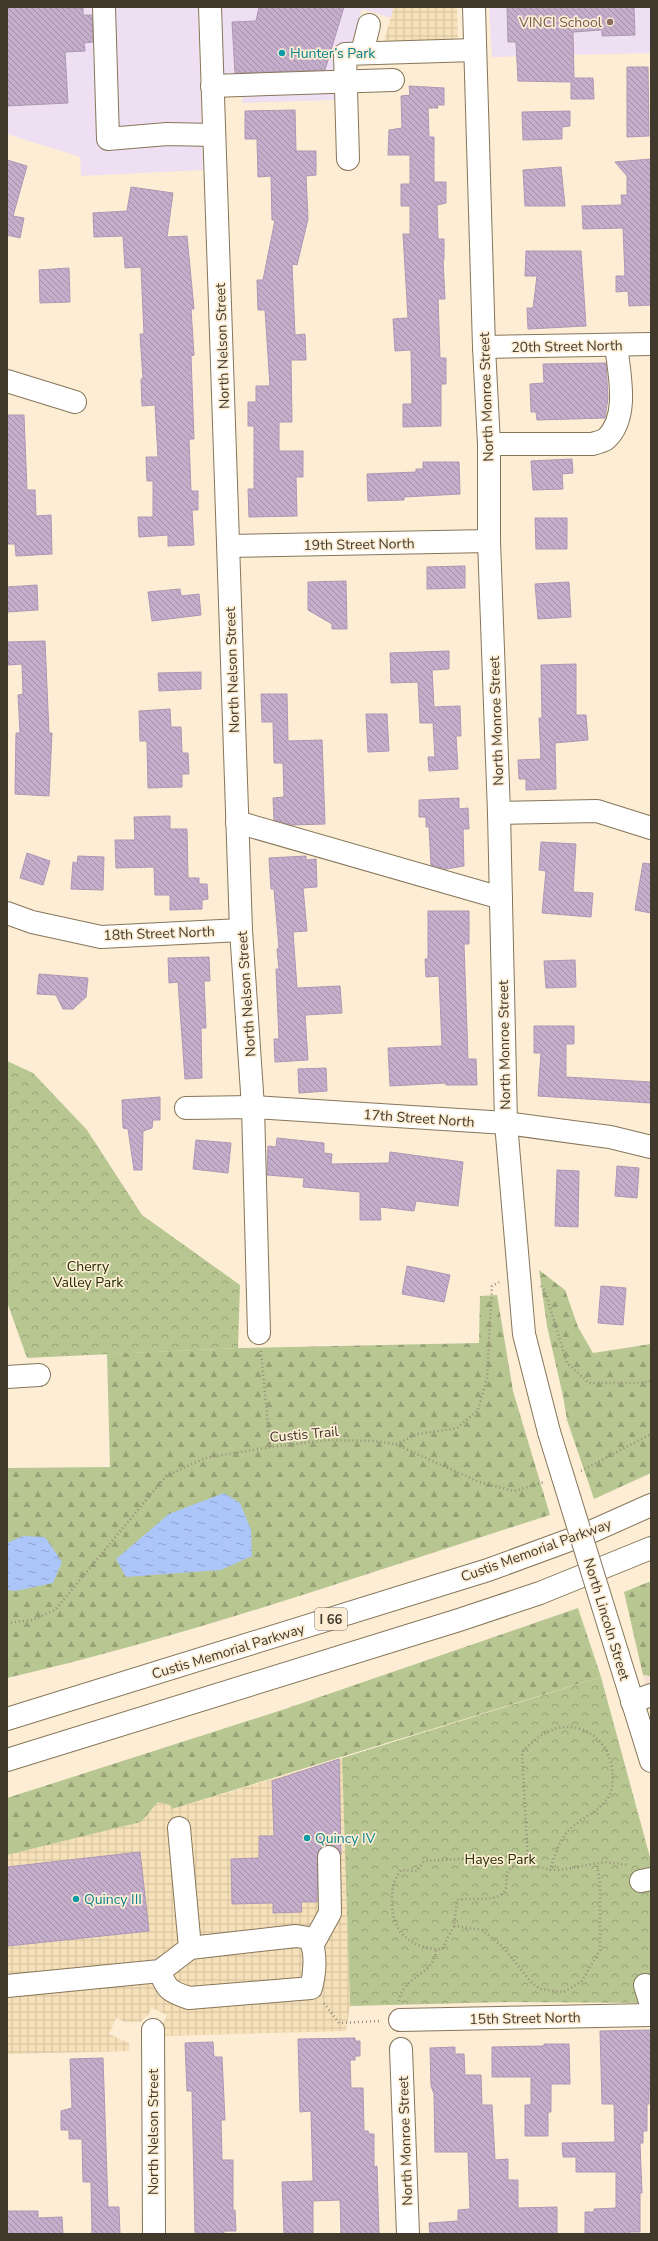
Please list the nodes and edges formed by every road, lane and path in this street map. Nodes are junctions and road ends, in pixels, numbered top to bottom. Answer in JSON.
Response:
{"nodes":[{"id":1,"x":104,"y":7,"type":"edge"},
{"id":2,"x":210,"y":7,"type":"edge"},
{"id":3,"x":474,"y":7,"type":"edge"},
{"id":4,"x":369,"y":25,"type":"dead end"},
{"id":5,"x":475,"y":50,"type":"junction"},
{"id":6,"x":362,"y":53,"type":"junction"},
{"id":7,"x":393,"y":80,"type":"dead end"},
{"id":8,"x":345,"y":82,"type":"junction"},
{"id":9,"x":212,"y":86,"type":"junction"},
{"id":10,"x":214,"y":135,"type":"junction"},
{"id":11,"x":348,"y":159,"type":"dead end"},
{"id":12,"x":651,"y":344,"type":"edge"},
{"id":13,"x":616,"y":345,"type":"junction"},
{"id":14,"x":484,"y":347,"type":"junction"},
{"id":15,"x":7,"y":381,"type":"edge"},
{"id":16,"x":75,"y":402,"type":"dead end"},
{"id":17,"x":489,"y":444,"type":"junction"},
{"id":18,"x":490,"y":541,"type":"junction"},
{"id":19,"x":229,"y":546,"type":"junction"},
{"id":20,"x":499,"y":813,"type":"junction"},
{"id":21,"x":237,"y":822,"type":"junction"},
{"id":22,"x":651,"y":828,"type":"edge"},
{"id":23,"x":501,"y":898,"type":"junction"},
{"id":24,"x":7,"y":913,"type":"edge"},
{"id":25,"x":241,"y":930,"type":"junction"},
{"id":26,"x":253,"y":1107,"type":"junction"},
{"id":27,"x":186,"y":1108,"type":"dead end"},
{"id":28,"x":506,"y":1123,"type":"junction"},
{"id":29,"x":651,"y":1147,"type":"edge"},
{"id":30,"x":499,"y":1282,"type":"dead end"},
{"id":31,"x":538,"y":1283,"type":"dead end"},
{"id":32,"x":259,"y":1333,"type":"joint"},
{"id":33,"x":39,"y":1375,"type":"dead end"},
{"id":34,"x":7,"y":1377,"type":"edge"},
{"id":35,"x":651,"y":1381,"type":"edge"},
{"id":36,"x":549,"y":1432,"type":"joint"},
{"id":37,"x":651,"y":1434,"type":"edge"},
{"id":38,"x":395,"y":1444,"type":"junction"},
{"id":39,"x":270,"y":1446,"type":"junction"},
{"id":40,"x":579,"y":1472,"type":"dead end"},
{"id":41,"x":550,"y":1480,"type":"dead end"},
{"id":42,"x":651,"y":1505,"type":"edge"},
{"id":43,"x":651,"y":1548,"type":"edge"},
{"id":44,"x":7,"y":1623,"type":"edge"},
{"id":45,"x":642,"y":1698,"type":"edge"},
{"id":46,"x":7,"y":1719,"type":"edge"},
{"id":47,"x":7,"y":1760,"type":"edge"},
{"id":48,"x":651,"y":1761,"type":"edge"},
{"id":49,"x":179,"y":1828,"type":"dead end"},
{"id":50,"x":329,"y":1857,"type":"dead end"},
{"id":51,"x":528,"y":1863,"type":"junction"},
{"id":52,"x":516,"y":1864,"type":"junction"},
{"id":53,"x":597,"y":1864,"type":"junction"},
{"id":54,"x":550,"y":1870,"type":"junction"},
{"id":55,"x":642,"y":1875,"type":"edge"},
{"id":56,"x":454,"y":1926,"type":"junction"},
{"id":57,"x":313,"y":1944,"type":"junction"},
{"id":58,"x":190,"y":1948,"type":"junction"},
{"id":59,"x":436,"y":1949,"type":"junction"},
{"id":60,"x":160,"y":1971,"type":"junction"},
{"id":61,"x":7,"y":1986,"type":"edge"},
{"id":62,"x":311,"y":1988,"type":"junction"},
{"id":63,"x":651,"y":2015,"type":"edge"},
{"id":64,"x":400,"y":2020,"type":"junction"},
{"id":65,"x":153,"y":2030,"type":"dead end"},
{"id":66,"x":401,"y":2049,"type":"dead end"},
{"id":67,"x":154,"y":2234,"type":"edge"},
{"id":68,"x":408,"y":2234,"type":"edge"}],
"edges":[{"from":1,"to":10,"type":"main road"},
{"from":2,"to":9,"type":"main road","name":"North Nelson Street"},
{"from":3,"to":5,"type":"main road","name":"North Monroe Street"},
{"from":4,"to":6,"type":"main road"},
{"from":5,"to":6,"type":"main road"},
{"from":5,"to":14,"type":"main road","name":"North Monroe Street"},
{"from":6,"to":8,"type":"main road"},
{"from":7,"to":8,"type":"main road"},
{"from":8,"to":9,"type":"main road"},
{"from":8,"to":11,"type":"main road"},
{"from":9,"to":10,"type":"main road","name":"North Nelson Street"},
{"from":10,"to":19,"type":"main road","name":"North Nelson Street"},
{"from":12,"to":13,"type":"main road","name":"20th Street North"},
{"from":13,"to":14,"type":"main road","name":"20th Street North"},
{"from":13,"to":17,"type":"main road"},
{"from":14,"to":17,"type":"main road","name":"North Monroe Street"},
{"from":15,"to":16,"type":"main road"},
{"from":17,"to":18,"type":"main road","name":"North Monroe Street"},
{"from":18,"to":19,"type":"main road","name":"19th Street North"},
{"from":18,"to":20,"type":"main road","name":"North Monroe Street"},
{"from":19,"to":21,"type":"main road","name":"North Nelson Street"},
{"from":20,"to":22,"type":"main road"},
{"from":20,"to":23,"type":"main road","name":"North Monroe Street"},
{"from":21,"to":23,"type":"main road"},
{"from":21,"to":25,"type":"main road","name":"North Nelson Street"},
{"from":23,"to":28,"type":"main road","name":"North Monroe Street"},
{"from":24,"to":25,"type":"main road","name":"18th Street North"},
{"from":25,"to":26,"type":"main road","name":"North Nelson Street"},
{"from":26,"to":27,"type":"main road","name":"17th Street North"},
{"from":26,"to":28,"type":"main road","name":"17th Street North"},
{"from":26,"to":32,"type":"main road","name":"North Nelson Street"},
{"from":28,"to":29,"type":"main road","name":"17th Street North"},
{"from":28,"to":36,"type":"main road","name":"North Monroe Street"},
{"from":30,"to":38,"type":"path"},
{"from":31,"to":35,"type":"path"},
{"from":32,"to":39,"type":"path"},
{"from":33,"to":34,"type":"main road"},
{"from":36,"to":45,"type":"main road","name":"North Lincoln Street","bridge":true},
{"from":37,"to":40,"type":"path"},
{"from":38,"to":39,"type":"path","name":"Custis Trail"},
{"from":38,"to":41,"type":"path","name":"Custis Trail"},
{"from":39,"to":44,"type":"path","name":"Custis Trail"},
{"from":42,"to":46,"type":"main road","name":"Custis Memorial Parkway","number":"I 66"},
{"from":43,"to":47,"type":"main road"},
{"from":45,"to":48,"type":"main road","name":"North Lincoln Street"},
{"from":49,"to":58,"type":"main road"},
{"from":50,"to":57,"type":"main road"},
{"from":51,"to":52,"type":"path"},
{"from":51,"to":54,"type":"path"},
{"from":51,"to":54,"type":"path"},
{"from":52,"to":56,"type":"path"},
{"from":52,"to":59,"type":"path"},
{"from":53,"to":54,"type":"path"},
{"from":53,"to":55,"type":"path"},
{"from":53,"to":56,"type":"path"},
{"from":56,"to":59,"type":"path"},
{"from":57,"to":58,"type":"main road"},
{"from":57,"to":62,"type":"main road"},
{"from":58,"to":60,"type":"main road"},
{"from":59,"to":64,"type":"path"},
{"from":60,"to":61,"type":"main road"},
{"from":60,"to":62,"type":"main road"},
{"from":62,"to":64,"type":"path"},
{"from":63,"to":64,"type":"main road","name":"15th Street North"},
{"from":65,"to":67,"type":"main road","name":"North Nelson Street"},
{"from":66,"to":68,"type":"main road","name":"North Monroe Street"}]}
